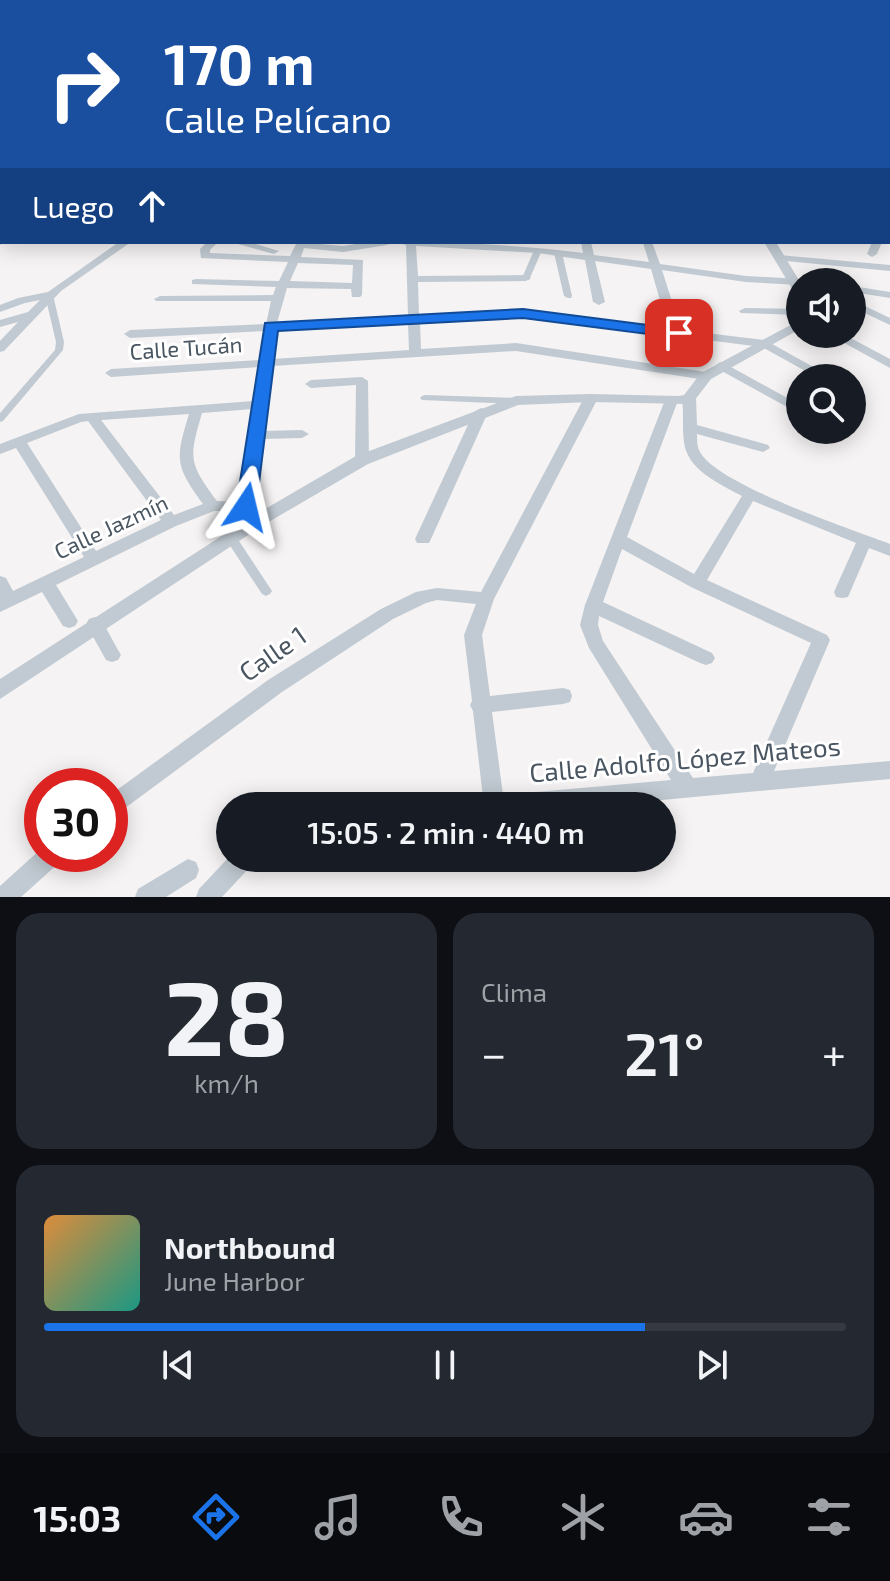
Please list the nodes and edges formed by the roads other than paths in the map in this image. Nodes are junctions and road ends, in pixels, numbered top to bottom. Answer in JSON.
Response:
{"nodes":[{"id":1,"x":123,"y":244,"type":"edge"},
{"id":2,"x":211,"y":244,"type":"edge"},
{"id":3,"x":252,"y":244,"type":"edge"},
{"id":4,"x":374,"y":244,"type":"edge"},
{"id":5,"x":405,"y":244,"type":"edge"},
{"id":6,"x":456,"y":244,"type":"edge"},
{"id":7,"x":586,"y":244,"type":"edge"},
{"id":8,"x":648,"y":244,"type":"edge"},
{"id":9,"x":771,"y":244,"type":"edge"},
{"id":10,"x":876,"y":244,"type":"edge"},
{"id":11,"x":516,"y":245,"type":"edge"},
{"id":12,"x":300,"y":250,"type":"edge"},
{"id":13,"x":538,"y":250,"type":"junction"},
{"id":14,"x":558,"y":253,"type":"junction"},
{"id":15,"x":872,"y":254,"type":"dead end"},
{"id":16,"x":589,"y":256,"type":"junction"},
{"id":17,"x":779,"y":258,"type":"junction"},
{"id":18,"x":656,"y":266,"type":"junction"},
{"id":19,"x":786,"y":268,"type":"edge"},
{"id":20,"x":885,"y":268,"type":"edge"},
{"id":21,"x":526,"y":278,"type":"joint"},
{"id":22,"x":411,"y":279,"type":"junction"},
{"id":23,"x":196,"y":282,"type":"dead end"},
{"id":24,"x":283,"y":283,"type":"junction"},
{"id":25,"x":786,"y":284,"type":"edge"},
{"id":26,"x":866,"y":291,"type":"edge"},
{"id":27,"x":49,"y":295,"type":"junction"},
{"id":28,"x":890,"y":295,"type":"edge"},
{"id":29,"x":568,"y":296,"type":"dead end"},
{"id":30,"x":277,"y":298,"type":"junction"},
{"id":31,"x":160,"y":299,"type":"dead end"},
{"id":32,"x":599,"y":302,"type":"dead end"},
{"id":33,"x":0,"y":309,"type":"edge"},
{"id":34,"x":866,"y":310,"type":"edge"},
{"id":35,"x":669,"y":311,"type":"dead end"},
{"id":36,"x":745,"y":311,"type":"dead end"},
{"id":37,"x":786,"y":312,"type":"edge"},
{"id":38,"x":30,"y":315,"type":"junction"},
{"id":39,"x":412,"y":321,"type":"junction"},
{"id":40,"x":890,"y":322,"type":"edge"},
{"id":41,"x":0,"y":324,"type":"edge"},
{"id":42,"x":271,"y":326,"type":"junction"},
{"id":43,"x":786,"y":332,"type":"edge"},
{"id":44,"x":130,"y":334,"type":"dead end"},
{"id":45,"x":765,"y":344,"type":"junction"},
{"id":46,"x":0,"y":348,"type":"edge"},
{"id":47,"x":860,"y":348,"type":"edge"},
{"id":48,"x":415,"y":352,"type":"junction"},
{"id":49,"x":265,"y":362,"type":"junction"},
{"id":50,"x":801,"y":364,"type":"edge"},
{"id":51,"x":890,"y":364,"type":"edge"},
{"id":52,"x":722,"y":366,"type":"junction"},
{"id":53,"x":111,"y":373,"type":"dead end"},
{"id":54,"x":706,"y":376,"type":"junction"},
{"id":55,"x":311,"y":384,"type":"dead end"},
{"id":56,"x":425,"y":398,"type":"dead end"},
{"id":57,"x":591,"y":398,"type":"junction"},
{"id":58,"x":689,"y":398,"type":"junction"},
{"id":59,"x":516,"y":401,"type":"junction"},
{"id":60,"x":786,"y":402,"type":"edge"},
{"id":61,"x":670,"y":403,"type":"junction"},
{"id":62,"x":263,"y":404,"type":"junction"},
{"id":63,"x":197,"y":408,"type":"junction"},
{"id":64,"x":481,"y":412,"type":"junction"},
{"id":65,"x":91,"y":416,"type":"junction"},
{"id":66,"x":0,"y":419,"type":"edge"},
{"id":67,"x":692,"y":428,"type":"junction"},
{"id":68,"x":302,"y":434,"type":"dead end"},
{"id":69,"x":259,"y":435,"type":"junction"},
{"id":70,"x":19,"y":442,"type":"junction"},
{"id":71,"x":763,"y":448,"type":"dead end"},
{"id":72,"x":0,"y":449,"type":"edge"},
{"id":73,"x":362,"y":460,"type":"junction"},
{"id":74,"x":750,"y":494,"type":"junction"},
{"id":75,"x":213,"y":506,"type":"junction"},
{"id":76,"x":250,"y":515,"type":"junction"},
{"id":77,"x":171,"y":522,"type":"junction"},
{"id":78,"x":231,"y":538,"type":"junction"},
{"id":79,"x":423,"y":539,"type":"dead end"},
{"id":80,"x":619,"y":540,"type":"junction"},
{"id":81,"x":865,"y":540,"type":"junction"},
{"id":82,"x":890,"y":550,"type":"edge"},
{"id":83,"x":93,"y":559,"type":"junction"},
{"id":84,"x":0,"y":582,"type":"edge"},
{"id":85,"x":45,"y":582,"type":"junction"},
{"id":86,"x":697,"y":583,"type":"junction"},
{"id":87,"x":266,"y":591,"type":"dead end"},
{"id":88,"x":842,"y":592,"type":"dead end"},
{"id":89,"x":486,"y":599,"type":"junction"},
{"id":90,"x":5,"y":602,"type":"edge"},
{"id":91,"x":593,"y":605,"type":"junction"},
{"id":92,"x":69,"y":621,"type":"dead end"},
{"id":93,"x":95,"y":624,"type":"junction"},
{"id":94,"x":112,"y":655,"type":"dead end"},
{"id":95,"x":706,"y":658,"type":"dead end"},
{"id":96,"x":0,"y":690,"type":"edge"},
{"id":97,"x":563,"y":696,"type":"dead end"},
{"id":98,"x":479,"y":705,"type":"junction"},
{"id":99,"x":890,"y":770,"type":"edge"},
{"id":100,"x":759,"y":783,"type":"junction"},
{"id":101,"x":688,"y":788,"type":"junction"},
{"id":102,"x":492,"y":792,"type":"edge"},
{"id":103,"x":642,"y":792,"type":"edge"},
{"id":104,"x":128,"y":794,"type":"edge"},
{"id":105,"x":188,"y":870,"type":"dead end"},
{"id":106,"x":32,"y":872,"type":"edge"},
{"id":107,"x":230,"y":872,"type":"edge"},
{"id":108,"x":4,"y":897,"type":"edge"},
{"id":109,"x":146,"y":897,"type":"edge"},
{"id":110,"x":207,"y":897,"type":"edge"}],
"edges":[{"from":1,"to":27,"type":"street"},
{"from":2,"to":12,"type":"street"},
{"from":3,"to":12,"type":"street"},
{"from":4,"to":12,"type":"street"},
{"from":5,"to":22,"type":"street"},
{"from":6,"to":11,"type":"street"},
{"from":7,"to":16,"type":"street"},
{"from":8,"to":18,"type":"street"},
{"from":9,"to":17,"type":"street"},
{"from":10,"to":15,"type":"street"},
{"from":11,"to":13,"type":"street"},
{"from":12,"to":24,"type":"street"},
{"from":12,"to":24,"type":"street"},
{"from":13,"to":14,"type":"street"},
{"from":13,"to":21,"type":"street"},
{"from":14,"to":16,"type":"street"},
{"from":14,"to":29,"type":"street"},
{"from":16,"to":18,"type":"street"},
{"from":16,"to":32,"type":"street"},
{"from":17,"to":19,"type":"street"},
{"from":17,"to":20,"type":"street"},
{"from":18,"to":25,"type":"street"},
{"from":18,"to":35,"type":"street"},
{"from":21,"to":22,"type":"street"},
{"from":22,"to":39,"type":"street"},
{"from":23,"to":24,"type":"street"},
{"from":24,"to":30,"type":"street"},
{"from":26,"to":28,"type":"street"},
{"from":27,"to":33,"type":"street"},
{"from":27,"to":38,"type":"street"},
{"from":27,"to":66,"type":"street"},
{"from":30,"to":31,"type":"street"},
{"from":30,"to":42,"type":"street"},
{"from":34,"to":40,"type":"street"},
{"from":36,"to":37,"type":"street"},
{"from":38,"to":41,"type":"street"},
{"from":38,"to":46,"type":"street"},
{"from":39,"to":42,"type":"street"},
{"from":39,"to":45,"type":"street"},
{"from":39,"to":48,"type":"street"},
{"from":42,"to":44,"type":"street"},
{"from":42,"to":49,"type":"street"},
{"from":43,"to":45,"type":"street"},
{"from":45,"to":50,"type":"street"},
{"from":45,"to":52,"type":"street"},
{"from":47,"to":51,"type":"street"},
{"from":48,"to":49,"type":"street","name":"Calle Tucán"},
{"from":48,"to":54,"type":"street","name":"Calle Tucán"},
{"from":49,"to":53,"type":"street","name":"Calle Tucán"},
{"from":49,"to":62,"type":"street"},
{"from":52,"to":54,"type":"street"},
{"from":52,"to":60,"type":"street"},
{"from":54,"to":58,"type":"street"},
{"from":55,"to":73,"type":"street"},
{"from":56,"to":59,"type":"street"},
{"from":57,"to":59,"type":"street"},
{"from":57,"to":61,"type":"street"},
{"from":57,"to":89,"type":"street"},
{"from":58,"to":61,"type":"street"},
{"from":58,"to":67,"type":"street"},
{"from":59,"to":64,"type":"street"},
{"from":61,"to":80,"type":"street"},
{"from":62,"to":63,"type":"street"},
{"from":62,"to":69,"type":"street"},
{"from":63,"to":65,"type":"street"},
{"from":63,"to":75,"type":"street"},
{"from":64,"to":73,"type":"street"},
{"from":64,"to":79,"type":"street"},
{"from":65,"to":70,"type":"street"},
{"from":65,"to":77,"type":"street"},
{"from":67,"to":71,"type":"street"},
{"from":67,"to":74,"type":"street"},
{"from":68,"to":69,"type":"street"},
{"from":69,"to":76,"type":"street"},
{"from":70,"to":72,"type":"street"},
{"from":70,"to":83,"type":"street"},
{"from":73,"to":76,"type":"street"},
{"from":74,"to":81,"type":"street"},
{"from":74,"to":86,"type":"street"},
{"from":75,"to":76,"type":"street","name":"Calle Jazmín"},
{"from":75,"to":77,"type":"street","name":"Calle Jazmín"},
{"from":76,"to":78,"type":"street"},
{"from":77,"to":83,"type":"street","name":"Calle Jazmín"},
{"from":78,"to":87,"type":"street"},
{"from":78,"to":93,"type":"street"},
{"from":80,"to":86,"type":"street"},
{"from":80,"to":91,"type":"street"},
{"from":81,"to":82,"type":"street"},
{"from":81,"to":88,"type":"street"},
{"from":83,"to":85,"type":"street","name":"Calle Jazmín"},
{"from":84,"to":90,"type":"street"},
{"from":85,"to":90,"type":"street","name":"Calle Jazmín"},
{"from":85,"to":92,"type":"street"},
{"from":86,"to":100,"type":"street"},
{"from":89,"to":98,"type":"street"},
{"from":89,"to":104,"type":"street","name":"Calle 1"},
{"from":91,"to":95,"type":"street"},
{"from":91,"to":101,"type":"street"},
{"from":93,"to":94,"type":"street"},
{"from":93,"to":96,"type":"street"},
{"from":97,"to":98,"type":"street"},
{"from":98,"to":102,"type":"street"},
{"from":99,"to":100,"type":"street","name":"Calle Adolfo López Mateos"},
{"from":100,"to":101,"type":"street","name":"Calle Adolfo López Mateos"},
{"from":101,"to":103,"type":"street","name":"Calle Adolfo López Mateos"},
{"from":105,"to":109,"type":"street"},
{"from":106,"to":108,"type":"street"},
{"from":107,"to":110,"type":"street"}]}
